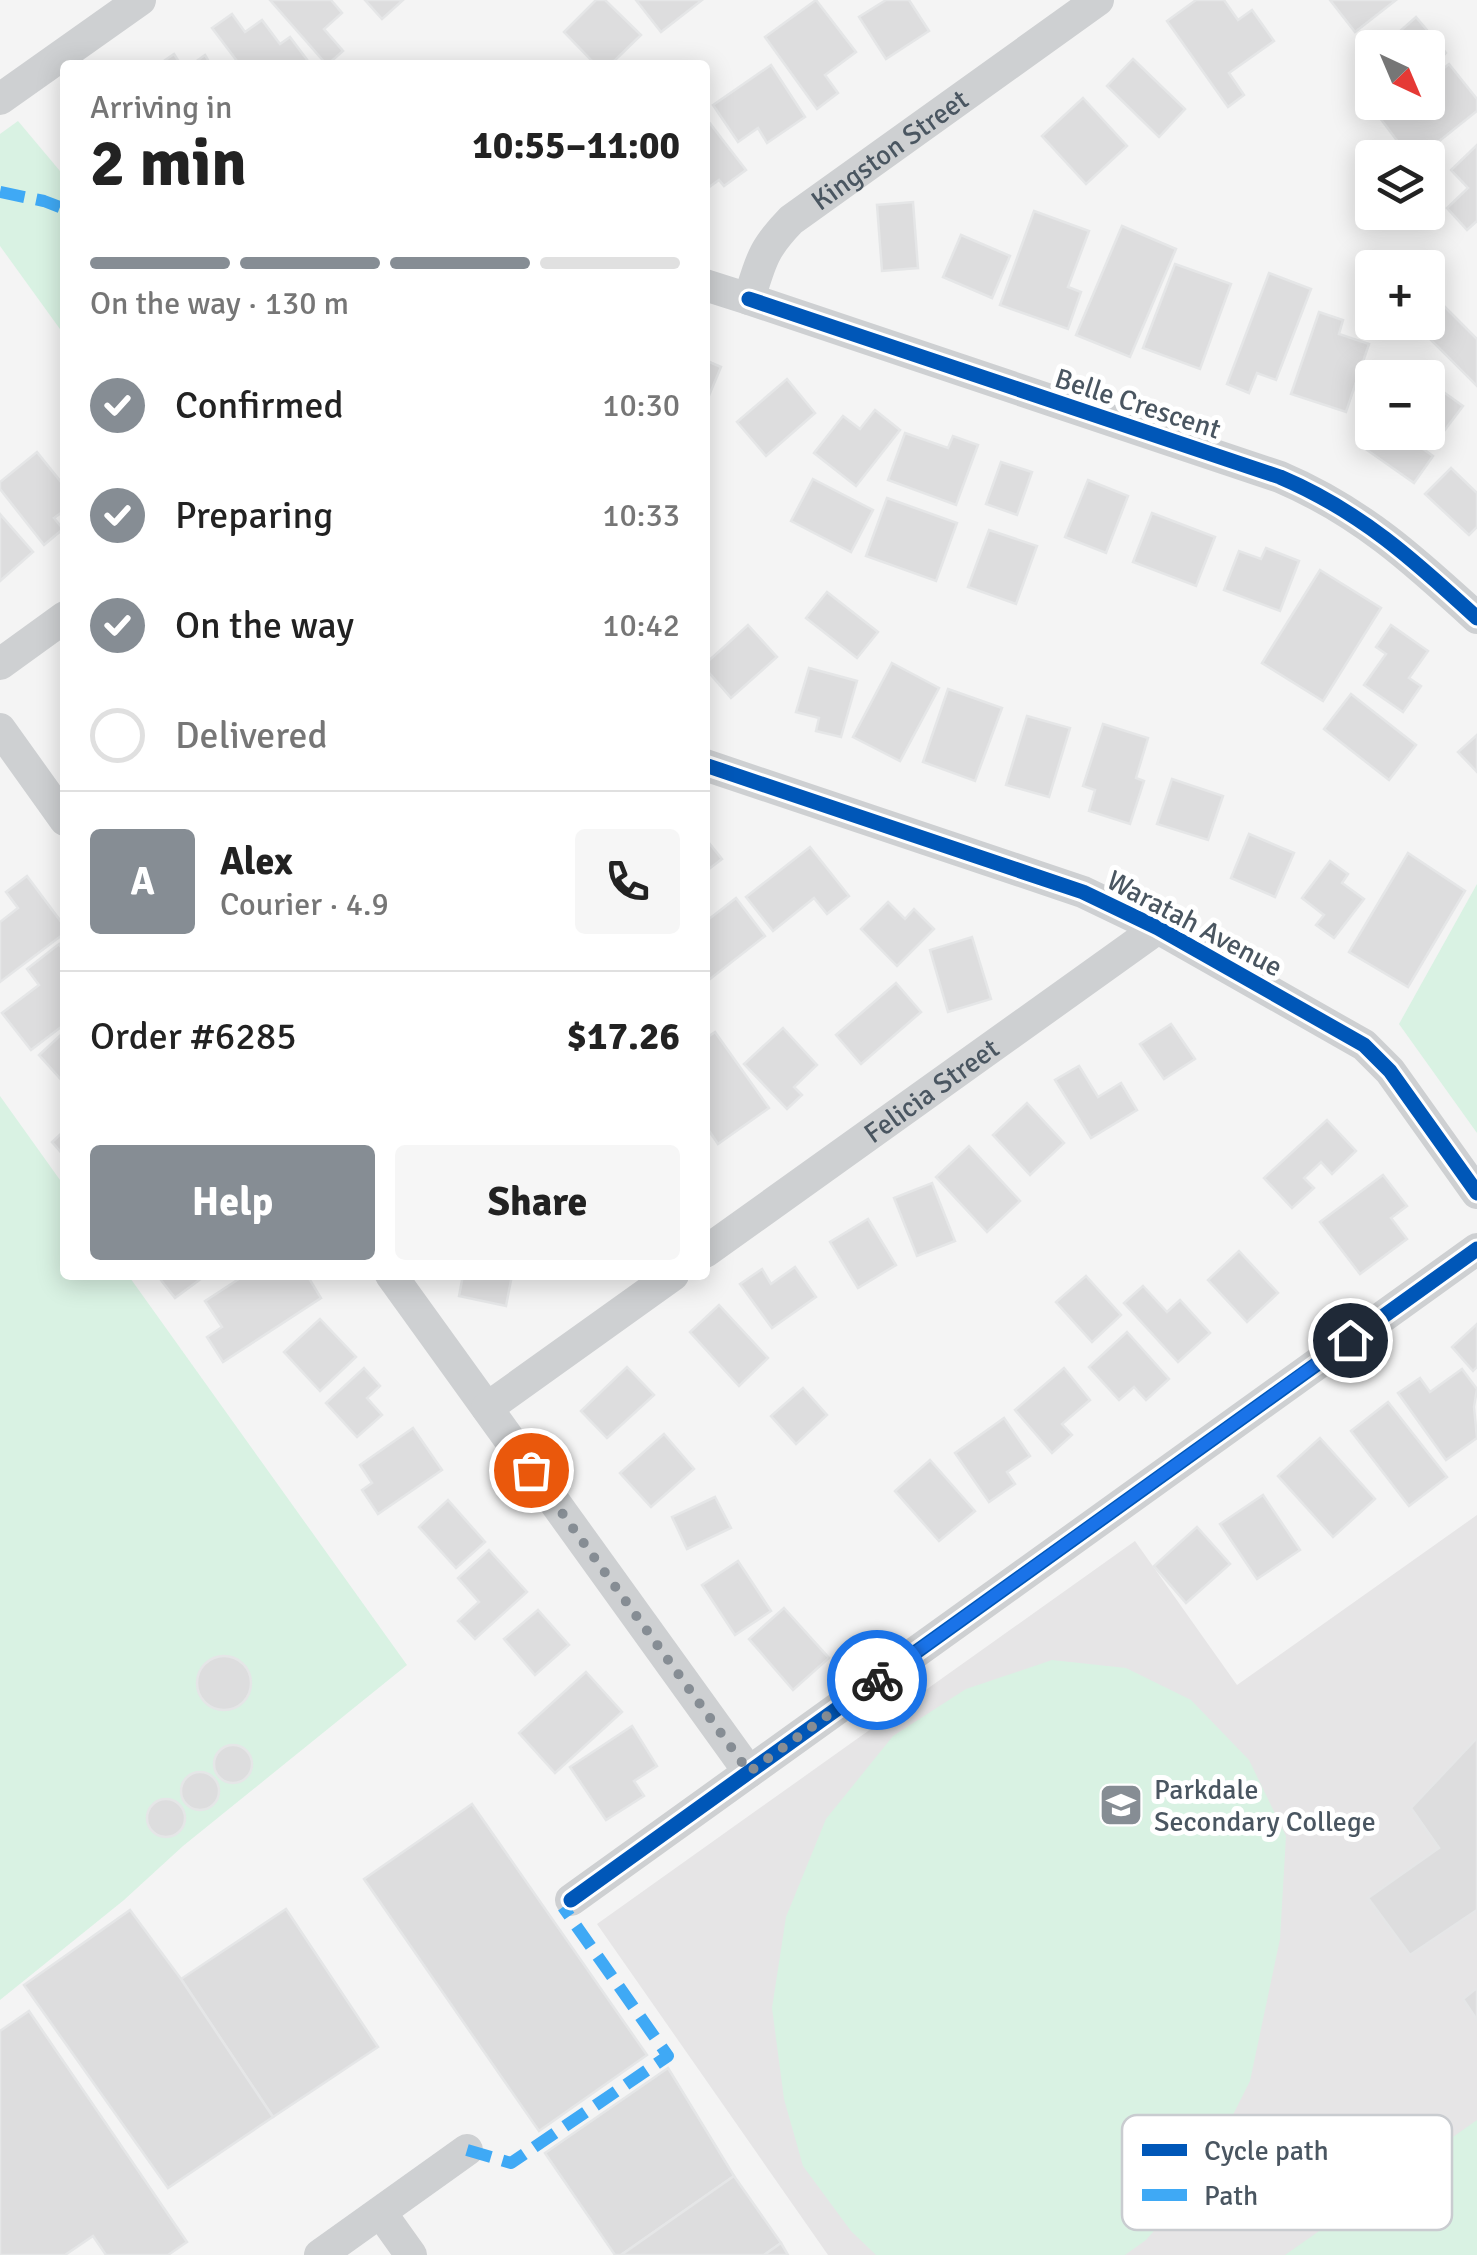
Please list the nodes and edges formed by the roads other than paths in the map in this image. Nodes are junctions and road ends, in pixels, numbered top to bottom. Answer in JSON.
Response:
{"nodes":[{"id":1,"x":140,"y":0,"type":"edge"},
{"id":2,"x":1098,"y":0,"type":"edge"},
{"id":3,"x":0,"y":99,"type":"edge"},
{"id":4,"x":710,"y":287,"type":"edge"},
{"id":5,"x":749,"y":299,"type":"junction"},
{"id":6,"x":1477,"y":618,"type":"edge"},
{"id":7,"x":60,"y":621,"type":"edge"},
{"id":8,"x":0,"y":664,"type":"edge"},
{"id":9,"x":0,"y":730,"type":"edge"},
{"id":10,"x":710,"y":768,"type":"edge"},
{"id":11,"x":60,"y":813,"type":"edge"},
{"id":12,"x":1158,"y":928,"type":"junction"},
{"id":13,"x":1477,"y":1192,"type":"edge"},
{"id":14,"x":710,"y":1248,"type":"edge"},
{"id":15,"x":1477,"y":1248,"type":"edge"},
{"id":16,"x":395,"y":1280,"type":"edge"},
{"id":17,"x":666,"y":1280,"type":"edge"},
{"id":18,"x":487,"y":1408,"type":"junction"},
{"id":19,"x":749,"y":1772,"type":"junction"},
{"id":20,"x":570,"y":1900,"type":"dead end"},
{"id":21,"x":466,"y":2150,"type":"dead end"},
{"id":22,"x":381,"y":2213,"type":"junction"},
{"id":23,"x":320,"y":2255,"type":"edge"},
{"id":24,"x":411,"y":2255,"type":"edge"}],
"edges":[{"from":1,"to":3,"type":"street"},
{"from":2,"to":5,"type":"street","name":"Kingston Street"},
{"from":4,"to":5,"type":"street"},
{"from":5,"to":6,"type":"street","name":"Belle Crescent"},
{"from":7,"to":8,"type":"street"},
{"from":9,"to":11,"type":"street"},
{"from":10,"to":12,"type":"street","name":"Waratah Avenue"},
{"from":12,"to":13,"type":"street","name":"Waratah Avenue"},
{"from":12,"to":14,"type":"street","name":"Felicia Street"},
{"from":15,"to":19,"type":"street"},
{"from":16,"to":18,"type":"street"},
{"from":17,"to":18,"type":"street"},
{"from":18,"to":19,"type":"street"},
{"from":19,"to":20,"type":"street"},
{"from":21,"to":22,"type":"street"},
{"from":22,"to":23,"type":"street"},
{"from":22,"to":24,"type":"street"}]}
